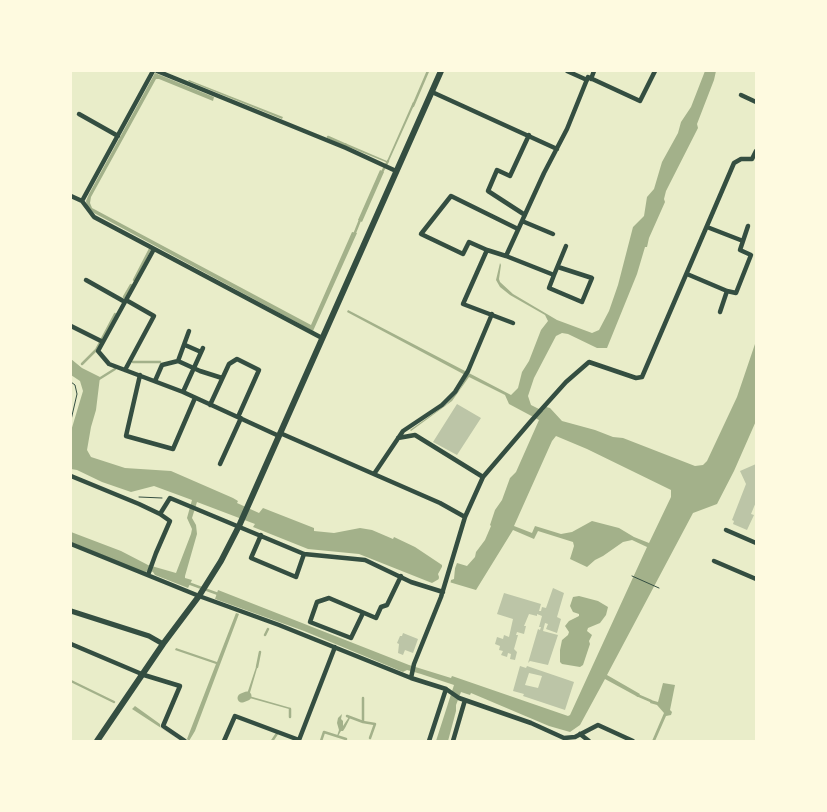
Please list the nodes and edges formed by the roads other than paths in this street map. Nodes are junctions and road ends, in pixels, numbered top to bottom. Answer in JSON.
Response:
{"nodes":[{"id":1,"x":155,"y":71,"type":"edge"},
{"id":2,"x":441,"y":71,"type":"edge"},
{"id":3,"x":567,"y":71,"type":"edge"},
{"id":4,"x":594,"y":71,"type":"edge"},
{"id":5,"x":655,"y":71,"type":"edge"},
{"id":6,"x":589,"y":79,"type":"junction"},
{"id":7,"x":432,"y":92,"type":"junction"},
{"id":8,"x":741,"y":95,"type":"dead end"},
{"id":9,"x":756,"y":102,"type":"edge"},
{"id":10,"x":79,"y":114,"type":"dead end"},
{"id":11,"x":529,"y":135,"type":"junction"},
{"id":12,"x":118,"y":136,"type":"junction"},
{"id":13,"x":557,"y":150,"type":"junction"},
{"id":14,"x":756,"y":151,"type":"edge"},
{"id":15,"x":396,"y":171,"type":"junction"},
{"id":16,"x":71,"y":196,"type":"edge"},
{"id":17,"x":82,"y":201,"type":"junction"},
{"id":18,"x":525,"y":215,"type":"junction"},
{"id":19,"x":522,"y":221,"type":"junction"},
{"id":20,"x":748,"y":226,"type":"dead end"},
{"id":21,"x":707,"y":227,"type":"junction"},
{"id":22,"x":518,"y":229,"type":"junction"},
{"id":23,"x":553,"y":234,"type":"dead end"},
{"id":24,"x":743,"y":241,"type":"junction"},
{"id":25,"x":566,"y":246,"type":"dead end"},
{"id":26,"x":152,"y":248,"type":"junction"},
{"id":27,"x":487,"y":250,"type":"junction"},
{"id":28,"x":506,"y":256,"type":"junction"},
{"id":29,"x":558,"y":267,"type":"junction"},
{"id":30,"x":687,"y":274,"type":"junction"},
{"id":31,"x":554,"y":275,"type":"junction"},
{"id":32,"x":86,"y":280,"type":"dead end"},
{"id":33,"x":727,"y":291,"type":"junction"},
{"id":34,"x":125,"y":301,"type":"junction"},
{"id":35,"x":720,"y":312,"type":"dead end"},
{"id":36,"x":492,"y":314,"type":"junction"},
{"id":37,"x":513,"y":324,"type":"dead end"},
{"id":38,"x":71,"y":326,"type":"edge"},
{"id":39,"x":189,"y":332,"type":"dead end"},
{"id":40,"x":322,"y":338,"type":"junction"},
{"id":41,"x":102,"y":341,"type":"junction"},
{"id":42,"x":185,"y":345,"type":"junction"},
{"id":43,"x":178,"y":361,"type":"junction"},
{"id":44,"x":194,"y":368,"type":"junction"},
{"id":45,"x":126,"y":370,"type":"junction"},
{"id":46,"x":140,"y":375,"type":"junction"},
{"id":47,"x":222,"y":378,"type":"junction"},
{"id":48,"x":155,"y":381,"type":"junction"},
{"id":49,"x":183,"y":392,"type":"junction"},
{"id":50,"x":195,"y":398,"type":"junction"},
{"id":51,"x":210,"y":405,"type":"junction"},
{"id":52,"x":239,"y":417,"type":"junction"},
{"id":53,"x":280,"y":434,"type":"junction"},
{"id":54,"x":398,"y":438,"type":"junction"},
{"id":55,"x":220,"y":464,"type":"dead end"},
{"id":56,"x":374,"y":474,"type":"junction"},
{"id":57,"x":71,"y":476,"type":"edge"},
{"id":58,"x":483,"y":477,"type":"junction"},
{"id":59,"x":160,"y":514,"type":"junction"},
{"id":60,"x":464,"y":517,"type":"junction"},
{"id":61,"x":240,"y":524,"type":"junction"},
{"id":62,"x":726,"y":530,"type":"dead end"},
{"id":63,"x":261,"y":535,"type":"junction"},
{"id":64,"x":756,"y":542,"type":"edge"},
{"id":65,"x":71,"y":544,"type":"edge"},
{"id":66,"x":304,"y":554,"type":"junction"},
{"id":67,"x":714,"y":561,"type":"dead end"},
{"id":68,"x":149,"y":571,"type":"junction"},
{"id":69,"x":401,"y":576,"type":"junction"},
{"id":70,"x":756,"y":579,"type":"edge"},
{"id":71,"x":443,"y":592,"type":"junction"},
{"id":72,"x":199,"y":596,"type":"junction"},
{"id":73,"x":71,"y":611,"type":"edge"},
{"id":74,"x":363,"y":613,"type":"junction"},
{"id":75,"x":71,"y":644,"type":"edge"},
{"id":76,"x":163,"y":644,"type":"junction"},
{"id":77,"x":335,"y":647,"type":"junction"},
{"id":78,"x":144,"y":675,"type":"junction"},
{"id":79,"x":412,"y":675,"type":"junction"},
{"id":80,"x":446,"y":689,"type":"junction"},
{"id":81,"x":465,"y":700,"type":"junction"},
{"id":82,"x":580,"y":734,"type":"junction"},
{"id":83,"x":291,"y":739,"type":"edge"},
{"id":84,"x":563,"y":739,"type":"edge"},
{"id":85,"x":97,"y":741,"type":"edge"},
{"id":86,"x":184,"y":741,"type":"edge"},
{"id":87,"x":224,"y":741,"type":"edge"},
{"id":88,"x":429,"y":741,"type":"edge"},
{"id":89,"x":453,"y":741,"type":"edge"},
{"id":90,"x":589,"y":741,"type":"edge"},
{"id":91,"x":632,"y":741,"type":"edge"}],
"edges":[{"from":1,"to":12,"type":"street"},
{"from":1,"to":15,"type":"street"},
{"from":2,"to":7,"type":"main road"},
{"from":3,"to":6,"type":"street"},
{"from":4,"to":6,"type":"street"},
{"from":5,"to":6,"type":"street"},
{"from":6,"to":13,"type":"street"},
{"from":7,"to":11,"type":"street"},
{"from":7,"to":15,"type":"main road"},
{"from":8,"to":9,"type":"street"},
{"from":10,"to":12,"type":"street"},
{"from":11,"to":13,"type":"street"},
{"from":11,"to":18,"type":"street"},
{"from":12,"to":17,"type":"street"},
{"from":13,"to":18,"type":"street"},
{"from":14,"to":21,"type":"street"},
{"from":15,"to":40,"type":"main road"},
{"from":16,"to":17,"type":"street"},
{"from":17,"to":26,"type":"street"},
{"from":18,"to":19,"type":"street"},
{"from":19,"to":22,"type":"street"},
{"from":19,"to":23,"type":"street"},
{"from":20,"to":24,"type":"street"},
{"from":21,"to":24,"type":"street"},
{"from":21,"to":30,"type":"street"},
{"from":22,"to":27,"type":"street"},
{"from":22,"to":28,"type":"street"},
{"from":24,"to":33,"type":"street"},
{"from":25,"to":29,"type":"street"},
{"from":26,"to":34,"type":"street"},
{"from":26,"to":40,"type":"street"},
{"from":27,"to":28,"type":"street"},
{"from":27,"to":36,"type":"street"},
{"from":28,"to":31,"type":"street"},
{"from":29,"to":31,"type":"street"},
{"from":29,"to":31,"type":"street"},
{"from":30,"to":33,"type":"street"},
{"from":30,"to":58,"type":"street"},
{"from":32,"to":34,"type":"street"},
{"from":33,"to":35,"type":"street"},
{"from":34,"to":41,"type":"street"},
{"from":34,"to":45,"type":"street"},
{"from":36,"to":37,"type":"street"},
{"from":36,"to":54,"type":"street"},
{"from":38,"to":41,"type":"street"},
{"from":39,"to":42,"type":"street"},
{"from":40,"to":53,"type":"main road"},
{"from":41,"to":45,"type":"street"},
{"from":42,"to":43,"type":"street"},
{"from":42,"to":44,"type":"street"},
{"from":43,"to":44,"type":"street"},
{"from":43,"to":48,"type":"street"},
{"from":44,"to":47,"type":"street"},
{"from":44,"to":49,"type":"street"},
{"from":45,"to":46,"type":"street"},
{"from":46,"to":48,"type":"street"},
{"from":46,"to":50,"type":"street"},
{"from":47,"to":51,"type":"street"},
{"from":47,"to":52,"type":"street"},
{"from":48,"to":49,"type":"street"},
{"from":49,"to":50,"type":"street"},
{"from":50,"to":51,"type":"street"},
{"from":51,"to":52,"type":"street"},
{"from":52,"to":53,"type":"street"},
{"from":52,"to":55,"type":"street"},
{"from":53,"to":56,"type":"street"},
{"from":53,"to":61,"type":"main road"},
{"from":54,"to":56,"type":"street"},
{"from":54,"to":58,"type":"street"},
{"from":56,"to":60,"type":"street"},
{"from":57,"to":59,"type":"street"},
{"from":58,"to":60,"type":"street"},
{"from":59,"to":61,"type":"street"},
{"from":59,"to":68,"type":"street"},
{"from":60,"to":71,"type":"street"},
{"from":61,"to":63,"type":"street"},
{"from":61,"to":72,"type":"main road"},
{"from":62,"to":64,"type":"street"},
{"from":63,"to":66,"type":"street"},
{"from":63,"to":66,"type":"street"},
{"from":65,"to":68,"type":"street"},
{"from":66,"to":69,"type":"street"},
{"from":67,"to":70,"type":"street"},
{"from":68,"to":72,"type":"street"},
{"from":69,"to":71,"type":"street"},
{"from":69,"to":74,"type":"street"},
{"from":71,"to":79,"type":"street"},
{"from":72,"to":76,"type":"main road"},
{"from":72,"to":77,"type":"street"},
{"from":73,"to":76,"type":"street"},
{"from":74,"to":74,"type":"street"},
{"from":75,"to":78,"type":"street"},
{"from":76,"to":78,"type":"main road"},
{"from":77,"to":79,"type":"street"},
{"from":77,"to":83,"type":"street"},
{"from":78,"to":85,"type":"main road"},
{"from":78,"to":86,"type":"street"},
{"from":79,"to":80,"type":"street"},
{"from":80,"to":81,"type":"street"},
{"from":80,"to":88,"type":"street"},
{"from":81,"to":84,"type":"street"},
{"from":81,"to":89,"type":"street"},
{"from":82,"to":84,"type":"street"},
{"from":82,"to":90,"type":"street"},
{"from":82,"to":91,"type":"street"},
{"from":83,"to":87,"type":"street"}]}
